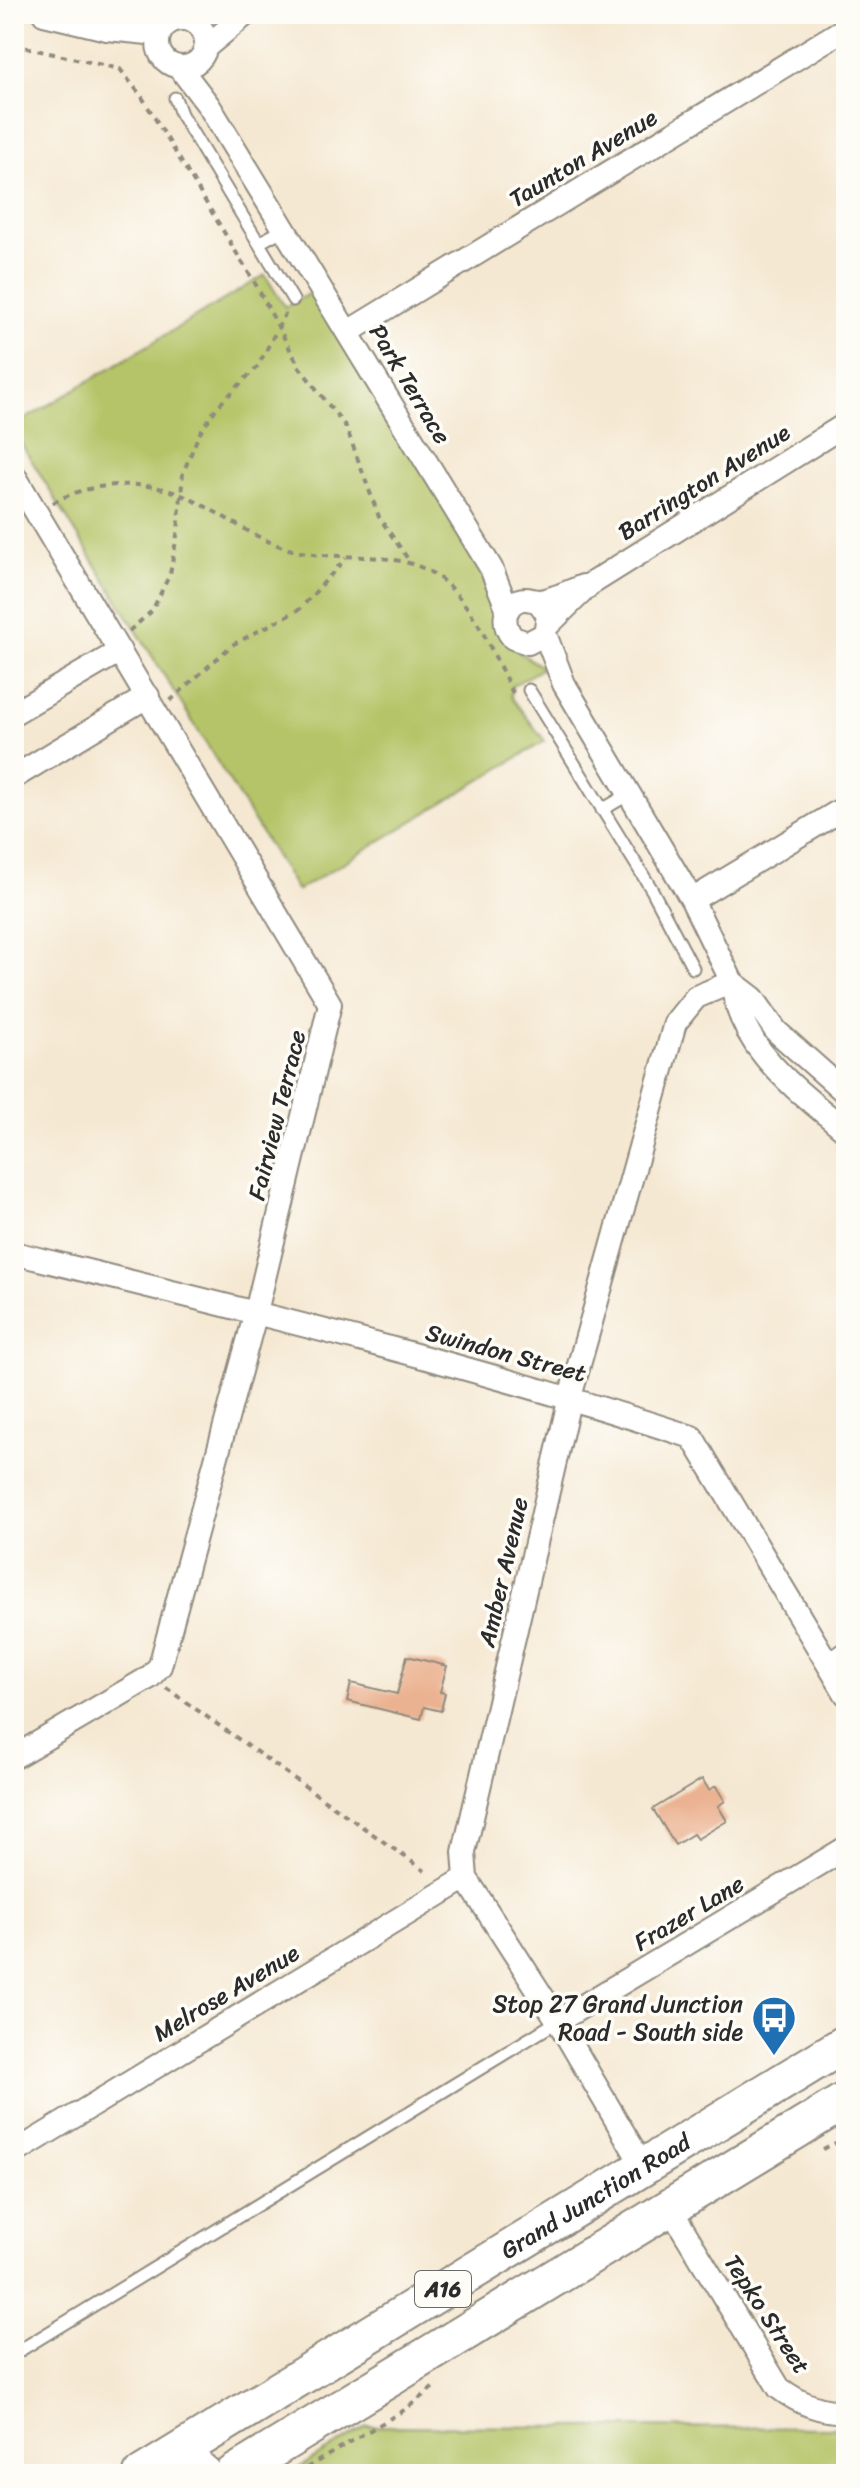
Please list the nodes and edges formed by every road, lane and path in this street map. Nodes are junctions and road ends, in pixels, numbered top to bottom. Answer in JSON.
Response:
{"nodes":[{"id":1,"x":44,"y":14,"type":"edge"},
{"id":2,"x":244,"y":15,"type":"edge"},
{"id":3,"x":175,"y":25,"type":"edge"},
{"id":4,"x":846,"y":28,"type":"edge"},
{"id":5,"x":14,"y":45,"type":"edge"},
{"id":6,"x":195,"y":58,"type":"junction"},
{"id":7,"x":175,"y":98,"type":"dead end"},
{"id":8,"x":284,"y":229,"type":"junction"},
{"id":9,"x":259,"y":243,"type":"junction"},
{"id":10,"x":293,"y":300,"type":"joint"},
{"id":11,"x":278,"y":327,"type":"junction"},
{"id":12,"x":348,"y":332,"type":"junction"},
{"id":13,"x":846,"y":424,"type":"edge"},
{"id":14,"x":14,"y":475,"type":"edge"},
{"id":15,"x":179,"y":494,"type":"junction"},
{"id":16,"x":37,"y":512,"type":"junction"},
{"id":17,"x":346,"y":558,"type":"junction"},
{"id":18,"x":410,"y":562,"type":"junction"},
{"id":19,"x":589,"y":585,"type":"junction"},
{"id":20,"x":522,"y":603,"type":"junction"},
{"id":21,"x":541,"y":634,"type":"junction"},
{"id":22,"x":117,"y":646,"type":"junction"},
{"id":23,"x":529,"y":690,"type":"joint"},
{"id":24,"x":153,"y":704,"type":"junction"},
{"id":25,"x":14,"y":713,"type":"edge"},
{"id":26,"x":14,"y":777,"type":"edge"},
{"id":27,"x":629,"y":794,"type":"junction"},
{"id":28,"x":846,"y":807,"type":"edge"},
{"id":29,"x":602,"y":810,"type":"junction"},
{"id":30,"x":692,"y":900,"type":"junction"},
{"id":31,"x":693,"y":968,"type":"dead end"},
{"id":32,"x":732,"y":982,"type":"junction"},
{"id":33,"x":846,"y":1093,"type":"edge"},
{"id":34,"x":846,"y":1131,"type":"edge"},
{"id":35,"x":14,"y":1253,"type":"edge"},
{"id":36,"x":256,"y":1312,"type":"junction"},
{"id":37,"x":570,"y":1397,"type":"junction"},
{"id":38,"x":837,"y":1659,"type":"edge"},
{"id":39,"x":150,"y":1677,"type":"junction"},
{"id":40,"x":846,"y":1694,"type":"edge"},
{"id":41,"x":14,"y":1757,"type":"edge"},
{"id":42,"x":846,"y":1848,"type":"edge"},
{"id":43,"x":425,"y":1871,"type":"dead end"},
{"id":44,"x":466,"y":1878,"type":"junction"},
{"id":45,"x":558,"y":2021,"type":"junction"},
{"id":46,"x":846,"y":2043,"type":"edge"},
{"id":47,"x":846,"y":2100,"type":"edge"},
{"id":48,"x":14,"y":2153,"type":"edge"},
{"id":49,"x":643,"y":2166,"type":"junction"},
{"id":50,"x":670,"y":2208,"type":"junction"},
{"id":51,"x":14,"y":2354,"type":"edge"},
{"id":52,"x":846,"y":2412,"type":"edge"},
{"id":53,"x":142,"y":2474,"type":"edge"},
{"id":54,"x":166,"y":2474,"type":"edge"},
{"id":55,"x":204,"y":2474,"type":"edge"},
{"id":56,"x":233,"y":2474,"type":"edge"}],
"edges":[{"from":1,"to":3,"type":"street"},
{"from":2,"to":3,"type":"street"},
{"from":2,"to":6,"type":"street"},
{"from":3,"to":6,"type":"street","name":"Park Terrace"},
{"from":3,"to":6,"type":"street"},
{"from":4,"to":12,"type":"street","name":"Taunton Avenue"},
{"from":5,"to":11,"type":"path"},
{"from":6,"to":8,"type":"street","name":"Park Terrace"},
{"from":7,"to":9,"type":"lane"},
{"from":8,"to":9,"type":"lane"},
{"from":8,"to":12,"type":"street","name":"Park Terrace"},
{"from":9,"to":10,"type":"lane"},
{"from":10,"to":11,"type":"path"},
{"from":11,"to":15,"type":"path"},
{"from":11,"to":18,"type":"path"},
{"from":12,"to":20,"type":"street","name":"Park Terrace"},
{"from":13,"to":19,"type":"street","name":"Barrington Avenue"},
{"from":14,"to":16,"type":"street","name":"Fairview Terrace"},
{"from":15,"to":16,"type":"path"},
{"from":15,"to":17,"type":"path"},
{"from":15,"to":22,"type":"path"},
{"from":16,"to":22,"type":"street","name":"Fairview Terrace"},
{"from":17,"to":18,"type":"path"},
{"from":17,"to":24,"type":"path"},
{"from":18,"to":23,"type":"path"},
{"from":19,"to":20,"type":"street","name":"Barrington Avenue"},
{"from":19,"to":21,"type":"street","name":"Barrington Avenue"},
{"from":20,"to":21,"type":"street"},
{"from":20,"to":21,"type":"street"},
{"from":21,"to":27,"type":"street"},
{"from":22,"to":24,"type":"street","name":"Fairview Terrace"},
{"from":22,"to":25,"type":"street"},
{"from":23,"to":29,"type":"lane"},
{"from":24,"to":26,"type":"street"},
{"from":24,"to":36,"type":"street","name":"Fairview Terrace"},
{"from":27,"to":29,"type":"lane"},
{"from":27,"to":30,"type":"street"},
{"from":28,"to":30,"type":"street"},
{"from":29,"to":31,"type":"lane"},
{"from":30,"to":32,"type":"street"},
{"from":32,"to":33,"type":"street"},
{"from":32,"to":34,"type":"street"},
{"from":32,"to":37,"type":"street","name":"Amber Avenue"},
{"from":35,"to":36,"type":"street","name":"Swindon Street"},
{"from":36,"to":37,"type":"street","name":"Swindon Street"},
{"from":36,"to":39,"type":"street","name":"Fairview Terrace"},
{"from":37,"to":38,"type":"street","name":"Swindon Street"},
{"from":37,"to":44,"type":"street","name":"Amber Avenue"},
{"from":38,"to":40,"type":"street","name":"Swindon Street"},
{"from":39,"to":41,"type":"street"},
{"from":39,"to":43,"type":"path"},
{"from":42,"to":45,"type":"street","name":"Frazer Lane"},
{"from":44,"to":45,"type":"street"},
{"from":44,"to":48,"type":"street","name":"Melrose Avenue"},
{"from":45,"to":49,"type":"street"},
{"from":45,"to":51,"type":"lane"},
{"from":46,"to":49,"type":"highway","name":"Grand Junction Road","number":"A16"},
{"from":47,"to":50,"type":"highway","name":"Grand Junction Road","number":"A16"},
{"from":49,"to":53,"type":"highway","name":"Grand Junction Road","number":"A16"},
{"from":50,"to":52,"type":"street","name":"Tepko Street"},
{"from":50,"to":56,"type":"highway","name":"Grand Junction Road","number":"A16"},
{"from":54,"to":55,"type":"highway"}]}
